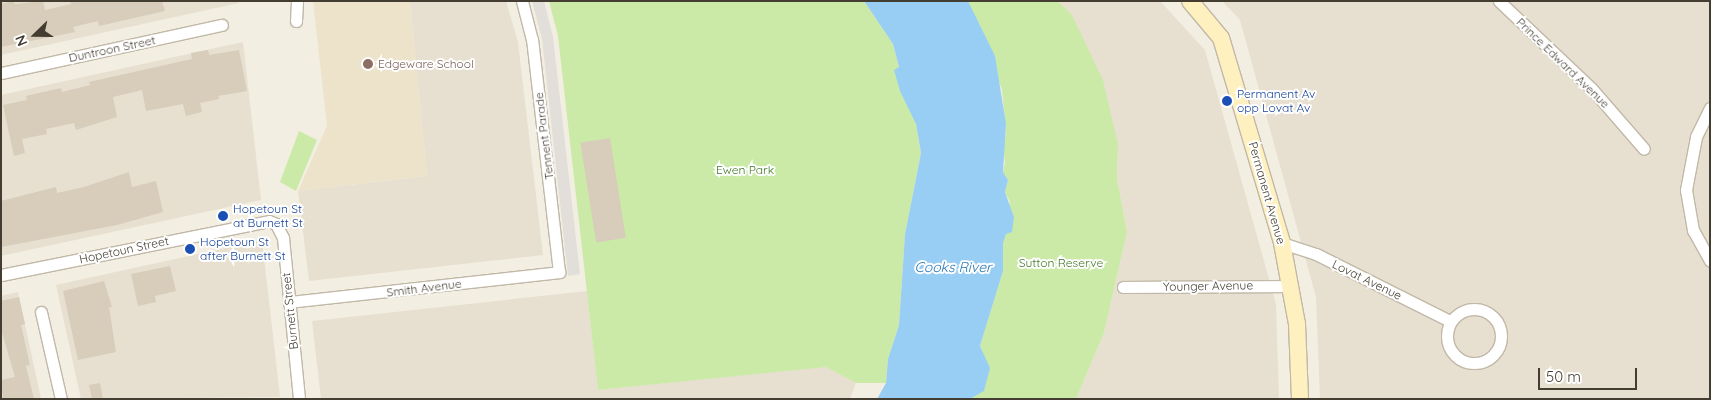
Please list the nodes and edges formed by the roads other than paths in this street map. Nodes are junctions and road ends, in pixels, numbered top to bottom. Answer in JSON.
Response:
{"nodes":[{"id":1,"x":297,"y":1,"type":"edge"},
{"id":2,"x":522,"y":1,"type":"edge"},
{"id":3,"x":1190,"y":1,"type":"edge"},
{"id":4,"x":1499,"y":1,"type":"edge"},
{"id":5,"x":296,"y":21,"type":"dead end"},
{"id":6,"x":222,"y":25,"type":"dead end"},
{"id":7,"x":1,"y":73,"type":"edge"},
{"id":8,"x":1710,"y":108,"type":"edge"},
{"id":9,"x":1644,"y":149,"type":"dead end"},
{"id":10,"x":276,"y":224,"type":"joint"},
{"id":11,"x":1282,"y":243,"type":"junction"},
{"id":12,"x":1710,"y":261,"type":"edge"},
{"id":13,"x":559,"y":272,"type":"joint"},
{"id":14,"x":1,"y":276,"type":"edge"},
{"id":15,"x":1292,"y":286,"type":"junction"},
{"id":16,"x":1123,"y":287,"type":"dead end"},
{"id":17,"x":289,"y":302,"type":"junction"},
{"id":18,"x":42,"y":312,"type":"dead end"},
{"id":19,"x":1450,"y":321,"type":"junction"},
{"id":20,"x":61,"y":399,"type":"edge"},
{"id":21,"x":299,"y":399,"type":"edge"},
{"id":22,"x":1300,"y":399,"type":"edge"}],
"edges":[{"from":1,"to":5,"type":"street"},
{"from":2,"to":13,"type":"street","name":"Tennent Parade"},
{"from":3,"to":11,"type":"main road","name":"Permanent Avenue"},
{"from":4,"to":9,"type":"street","name":"Prince Edward Avenue"},
{"from":6,"to":7,"type":"street","name":"Duntroon Street"},
{"from":8,"to":12,"type":"street"},
{"from":10,"to":14,"type":"street","name":"Hopetoun Street"},
{"from":10,"to":17,"type":"street","name":"Burnett Street"},
{"from":11,"to":15,"type":"main road","name":"Permanent Avenue"},
{"from":11,"to":19,"type":"street","name":"Lovat Avenue"},
{"from":13,"to":17,"type":"street","name":"Smith Avenue"},
{"from":15,"to":16,"type":"street","name":"Younger Avenue"},
{"from":15,"to":22,"type":"main road","name":"Permanent Avenue"},
{"from":17,"to":21,"type":"street","name":"Burnett Street"},
{"from":18,"to":20,"type":"street"},
{"from":19,"to":19,"type":"street"}]}
